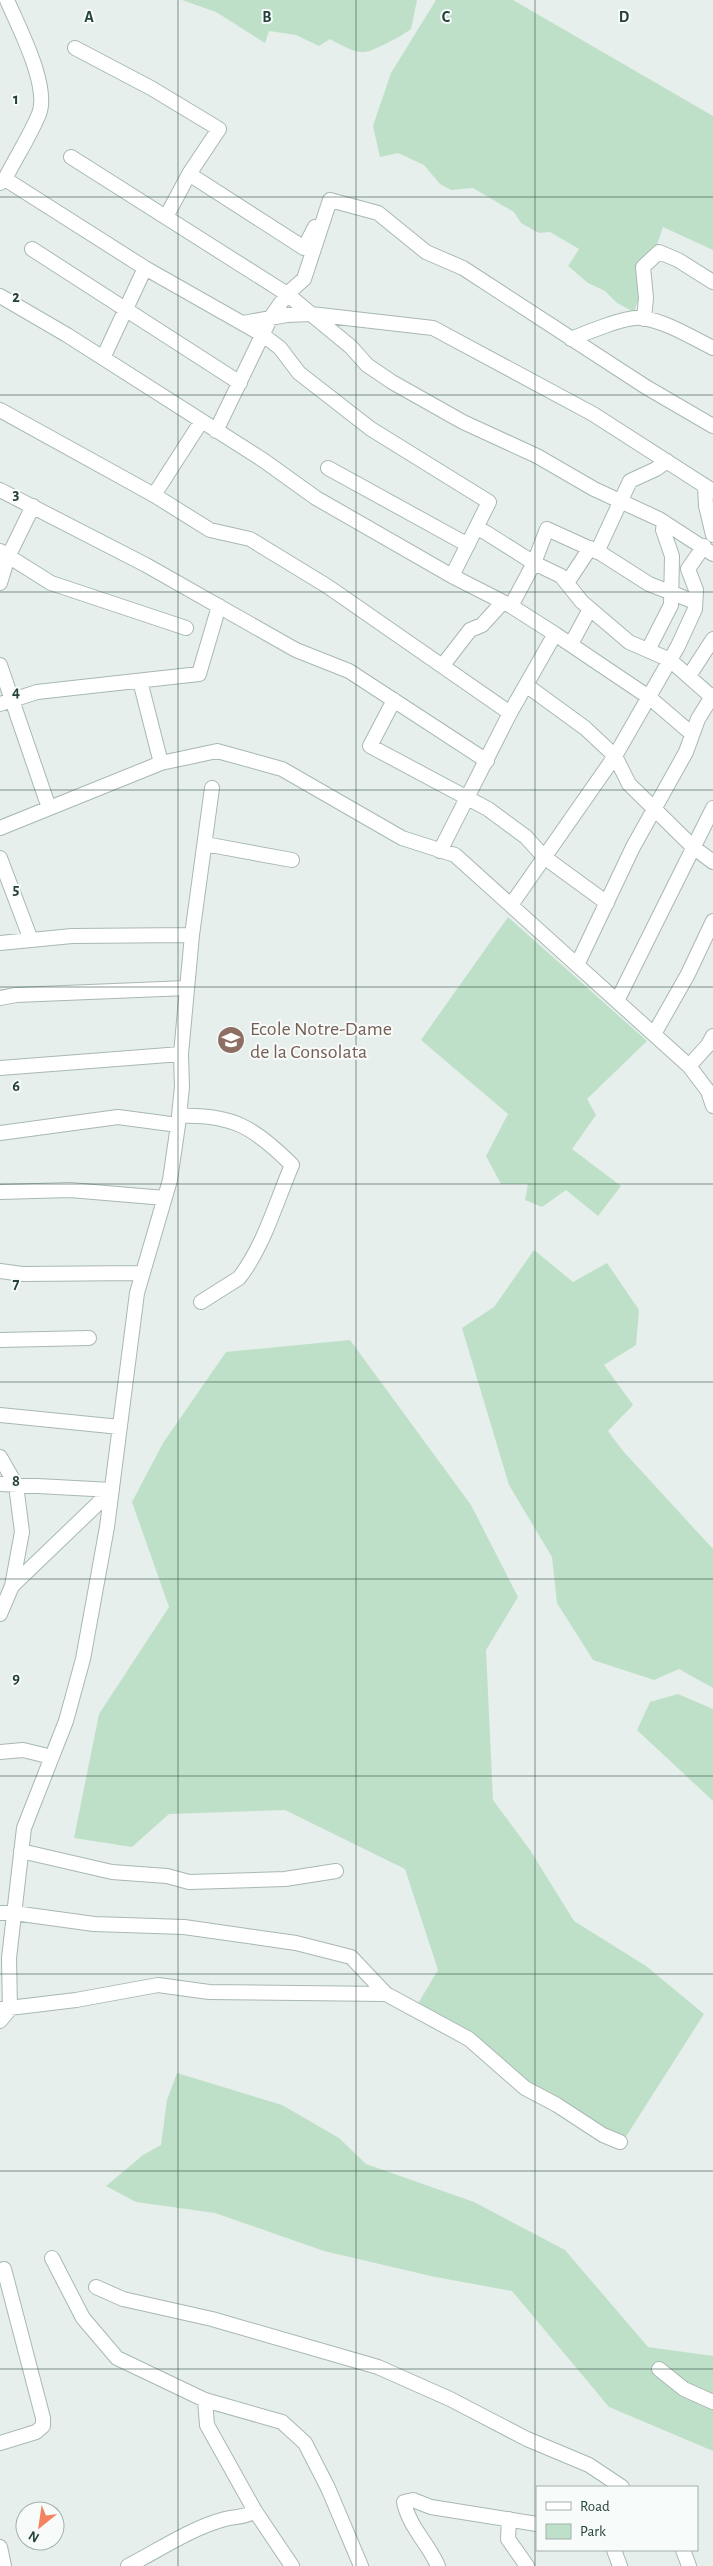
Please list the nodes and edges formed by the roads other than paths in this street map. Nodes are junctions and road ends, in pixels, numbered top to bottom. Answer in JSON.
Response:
{"nodes":[{"id":1,"x":7,"y":0,"type":"edge"},
{"id":2,"x":75,"y":48,"type":"dead end"},
{"id":3,"x":71,"y":157,"type":"dead end"},
{"id":4,"x":189,"y":174,"type":"junction"},
{"id":5,"x":2,"y":181,"type":"edge"},
{"id":6,"x":330,"y":200,"type":"junction"},
{"id":7,"x":166,"y":217,"type":"junction"},
{"id":8,"x":32,"y":249,"type":"dead end"},
{"id":9,"x":145,"y":268,"type":"junction"},
{"id":10,"x":713,"y":282,"type":"edge"},
{"id":11,"x":287,"y":294,"type":"junction"},
{"id":12,"x":0,"y":296,"type":"edge"},
{"id":13,"x":126,"y":311,"type":"junction"},
{"id":14,"x":311,"y":314,"type":"junction"},
{"id":15,"x":271,"y":317,"type":"junction"},
{"id":16,"x":644,"y":319,"type":"junction"},
{"id":17,"x":242,"y":324,"type":"junction"},
{"id":18,"x":263,"y":335,"type":"junction"},
{"id":19,"x":571,"y":339,"type":"junction"},
{"id":20,"x":713,"y":348,"type":"edge"},
{"id":21,"x":103,"y":358,"type":"junction"},
{"id":22,"x":240,"y":383,"type":"junction"},
{"id":23,"x":0,"y":410,"type":"edge"},
{"id":24,"x":201,"y":422,"type":"junction"},
{"id":25,"x":713,"y":426,"type":"edge"},
{"id":26,"x":216,"y":431,"type":"junction"},
{"id":27,"x":667,"y":461,"type":"junction"},
{"id":28,"x":328,"y":468,"type":"dead end"},
{"id":29,"x":709,"y":489,"type":"edge"},
{"id":30,"x":0,"y":490,"type":"edge"},
{"id":31,"x":154,"y":495,"type":"junction"},
{"id":32,"x":619,"y":500,"type":"junction"},
{"id":33,"x":33,"y":506,"type":"junction"},
{"id":34,"x":664,"y":522,"type":"junction"},
{"id":35,"x":477,"y":527,"type":"junction"},
{"id":36,"x":685,"y":535,"type":"junction"},
{"id":37,"x":711,"y":538,"type":"edge"},
{"id":38,"x":468,"y":545,"type":"junction"},
{"id":39,"x":593,"y":550,"type":"junction"},
{"id":40,"x":4,"y":554,"type":"edge"},
{"id":41,"x":534,"y":563,"type":"junction"},
{"id":42,"x":452,"y":576,"type":"junction"},
{"id":43,"x":0,"y":583,"type":"edge"},
{"id":44,"x":567,"y":584,"type":"junction"},
{"id":45,"x":671,"y":595,"type":"junction"},
{"id":46,"x":695,"y":602,"type":"junction"},
{"id":47,"x":507,"y":604,"type":"junction"},
{"id":48,"x":219,"y":606,"type":"junction"},
{"id":49,"x":590,"y":609,"type":"junction"},
{"id":50,"x":186,"y":628,"type":"dead end"},
{"id":51,"x":555,"y":634,"type":"junction"},
{"id":52,"x":713,"y":639,"type":"edge"},
{"id":53,"x":571,"y":644,"type":"junction"},
{"id":54,"x":648,"y":650,"type":"junction"},
{"id":55,"x":670,"y":660,"type":"junction"},
{"id":56,"x":0,"y":665,"type":"edge"},
{"id":57,"x":443,"y":665,"type":"junction"},
{"id":58,"x":689,"y":676,"type":"junction"},
{"id":59,"x":140,"y":682,"type":"junction"},
{"id":60,"x":526,"y":685,"type":"junction"},
{"id":61,"x":713,"y":697,"type":"edge"},
{"id":62,"x":650,"y":698,"type":"junction"},
{"id":63,"x":394,"y":700,"type":"junction"},
{"id":64,"x":6,"y":702,"type":"edge"},
{"id":65,"x":510,"y":712,"type":"junction"},
{"id":66,"x":692,"y":734,"type":"junction"},
{"id":67,"x":615,"y":756,"type":"junction"},
{"id":68,"x":487,"y":761,"type":"junction"},
{"id":69,"x":161,"y":763,"type":"junction"},
{"id":70,"x":212,"y":788,"type":"dead end"},
{"id":71,"x":466,"y":798,"type":"junction"},
{"id":72,"x":49,"y":808,"type":"junction"},
{"id":73,"x":713,"y":808,"type":"edge"},
{"id":74,"x":655,"y":809,"type":"junction"},
{"id":75,"x":0,"y":828,"type":"edge"},
{"id":76,"x":205,"y":844,"type":"junction"},
{"id":77,"x":693,"y":847,"type":"junction"},
{"id":78,"x":440,"y":851,"type":"junction"},
{"id":79,"x":0,"y":858,"type":"edge"},
{"id":80,"x":544,"y":858,"type":"junction"},
{"id":81,"x":292,"y":860,"type":"dead end"},
{"id":82,"x":713,"y":862,"type":"edge"},
{"id":83,"x":607,"y":903,"type":"junction"},
{"id":84,"x":511,"y":906,"type":"junction"},
{"id":85,"x":713,"y":921,"type":"edge"},
{"id":86,"x":192,"y":935,"type":"junction"},
{"id":87,"x":32,"y":940,"type":"junction"},
{"id":88,"x":0,"y":943,"type":"edge"},
{"id":89,"x":577,"y":965,"type":"junction"},
{"id":90,"x":187,"y":988,"type":"junction"},
{"id":91,"x":0,"y":998,"type":"edge"},
{"id":92,"x":617,"y":1001,"type":"junction"},
{"id":93,"x":654,"y":1034,"type":"junction"},
{"id":94,"x":713,"y":1036,"type":"edge"},
{"id":95,"x":180,"y":1054,"type":"junction"},
{"id":96,"x":689,"y":1066,"type":"junction"},
{"id":97,"x":0,"y":1068,"type":"edge"},
{"id":98,"x":713,"y":1106,"type":"edge"},
{"id":99,"x":179,"y":1120,"type":"junction"},
{"id":100,"x":0,"y":1133,"type":"edge"},
{"id":101,"x":0,"y":1192,"type":"edge"},
{"id":102,"x":165,"y":1198,"type":"junction"},
{"id":103,"x":0,"y":1271,"type":"edge"},
{"id":104,"x":143,"y":1274,"type":"junction"},
{"id":105,"x":201,"y":1302,"type":"dead end"},
{"id":106,"x":89,"y":1338,"type":"dead end"},
{"id":107,"x":0,"y":1340,"type":"edge"},
{"id":108,"x":0,"y":1415,"type":"edge"},
{"id":109,"x":120,"y":1426,"type":"junction"},
{"id":110,"x":0,"y":1457,"type":"edge"},
{"id":111,"x":0,"y":1484,"type":"edge"},
{"id":112,"x":16,"y":1485,"type":"junction"},
{"id":113,"x":112,"y":1490,"type":"junction"},
{"id":114,"x":12,"y":1586,"type":"junction"},
{"id":115,"x":0,"y":1614,"type":"edge"},
{"id":116,"x":0,"y":1752,"type":"edge"},
{"id":117,"x":52,"y":1757,"type":"junction"},
{"id":118,"x":21,"y":1851,"type":"junction"},
{"id":119,"x":336,"y":1872,"type":"dead end"},
{"id":120,"x":0,"y":1913,"type":"edge"},
{"id":121,"x":14,"y":1913,"type":"junction"},
{"id":122,"x":386,"y":1994,"type":"junction"},
{"id":123,"x":5,"y":2009,"type":"edge"},
{"id":124,"x":0,"y":2021,"type":"edge"},
{"id":125,"x":620,"y":2142,"type":"dead end"},
{"id":126,"x":52,"y":2258,"type":"dead end"},
{"id":127,"x":4,"y":2269,"type":"dead end"},
{"id":128,"x":96,"y":2287,"type":"dead end"},
{"id":129,"x":659,"y":2369,"type":"dead end"},
{"id":130,"x":206,"y":2400,"type":"junction"},
{"id":131,"x":713,"y":2402,"type":"edge"},
{"id":132,"x":0,"y":2443,"type":"edge"},
{"id":133,"x":621,"y":2486,"type":"edge"},
{"id":134,"x":255,"y":2512,"type":"junction"},
{"id":135,"x":509,"y":2519,"type":"junction"},
{"id":136,"x":536,"y":2524,"type":"edge"},
{"id":137,"x":0,"y":2547,"type":"edge"},
{"id":138,"x":513,"y":2547,"type":"junction"},
{"id":139,"x":614,"y":2551,"type":"edge"},
{"id":140,"x":683,"y":2551,"type":"edge"},
{"id":141,"x":134,"y":2565,"type":"edge"},
{"id":142,"x":289,"y":2565,"type":"edge"},
{"id":143,"x":4,"y":2566,"type":"edge"},
{"id":144,"x":361,"y":2566,"type":"edge"},
{"id":145,"x":438,"y":2566,"type":"edge"},
{"id":146,"x":517,"y":2566,"type":"edge"},
{"id":147,"x":527,"y":2566,"type":"edge"},
{"id":148,"x":620,"y":2566,"type":"edge"},
{"id":149,"x":689,"y":2566,"type":"edge"}],
"edges":[{"from":1,"to":5,"type":"street"},
{"from":2,"to":4,"type":"street"},
{"from":3,"to":7,"type":"street"},
{"from":4,"to":6,"type":"street"},
{"from":4,"to":7,"type":"street"},
{"from":5,"to":9,"type":"street"},
{"from":6,"to":11,"type":"street"},
{"from":6,"to":19,"type":"street"},
{"from":7,"to":11,"type":"street"},
{"from":8,"to":13,"type":"street"},
{"from":9,"to":13,"type":"street"},
{"from":9,"to":17,"type":"street"},
{"from":10,"to":16,"type":"street"},
{"from":11,"to":14,"type":"street"},
{"from":11,"to":15,"type":"street"},
{"from":12,"to":21,"type":"street"},
{"from":13,"to":21,"type":"street"},
{"from":13,"to":22,"type":"street"},
{"from":14,"to":15,"type":"street"},
{"from":14,"to":27,"type":"street"},
{"from":14,"to":32,"type":"street"},
{"from":15,"to":17,"type":"street"},
{"from":15,"to":18,"type":"street"},
{"from":16,"to":19,"type":"street"},
{"from":16,"to":20,"type":"street"},
{"from":17,"to":18,"type":"street"},
{"from":18,"to":22,"type":"street"},
{"from":18,"to":35,"type":"street"},
{"from":19,"to":25,"type":"street"},
{"from":21,"to":24,"type":"street"},
{"from":22,"to":26,"type":"street"},
{"from":23,"to":31,"type":"street"},
{"from":24,"to":26,"type":"street"},
{"from":24,"to":31,"type":"street"},
{"from":26,"to":42,"type":"street"},
{"from":27,"to":29,"type":"street"},
{"from":27,"to":32,"type":"street"},
{"from":28,"to":38,"type":"street"},
{"from":29,"to":37,"type":"street"},
{"from":30,"to":33,"type":"street"},
{"from":31,"to":57,"type":"street"},
{"from":32,"to":34,"type":"street"},
{"from":32,"to":39,"type":"street"},
{"from":33,"to":40,"type":"street"},
{"from":33,"to":48,"type":"street"},
{"from":34,"to":36,"type":"street"},
{"from":34,"to":45,"type":"street"},
{"from":35,"to":38,"type":"street"},
{"from":35,"to":41,"type":"street"},
{"from":36,"to":37,"type":"street"},
{"from":36,"to":37,"type":"street"},
{"from":37,"to":46,"type":"street"},
{"from":38,"to":42,"type":"street"},
{"from":39,"to":41,"type":"street"},
{"from":39,"to":44,"type":"street"},
{"from":39,"to":45,"type":"street"},
{"from":40,"to":43,"type":"street"},
{"from":40,"to":50,"type":"street"},
{"from":41,"to":44,"type":"street"},
{"from":41,"to":47,"type":"street"},
{"from":42,"to":47,"type":"street"},
{"from":44,"to":49,"type":"street"},
{"from":45,"to":46,"type":"street"},
{"from":45,"to":54,"type":"street"},
{"from":46,"to":55,"type":"street"},
{"from":47,"to":51,"type":"street"},
{"from":47,"to":57,"type":"street"},
{"from":48,"to":59,"type":"street"},
{"from":48,"to":63,"type":"street"},
{"from":49,"to":53,"type":"street"},
{"from":49,"to":54,"type":"street"},
{"from":51,"to":53,"type":"street"},
{"from":51,"to":60,"type":"street"},
{"from":52,"to":58,"type":"street"},
{"from":53,"to":62,"type":"street"},
{"from":54,"to":55,"type":"street"},
{"from":55,"to":58,"type":"street"},
{"from":55,"to":62,"type":"street"},
{"from":56,"to":64,"type":"street"},
{"from":57,"to":65,"type":"street"},
{"from":58,"to":61,"type":"street"},
{"from":59,"to":64,"type":"street"},
{"from":59,"to":69,"type":"street"},
{"from":60,"to":65,"type":"street"},
{"from":60,"to":67,"type":"street"},
{"from":61,"to":66,"type":"street"},
{"from":62,"to":66,"type":"street"},
{"from":62,"to":67,"type":"street"},
{"from":63,"to":68,"type":"street"},
{"from":63,"to":71,"type":"street"},
{"from":64,"to":72,"type":"street"},
{"from":65,"to":68,"type":"street"},
{"from":66,"to":74,"type":"street"},
{"from":67,"to":74,"type":"street"},
{"from":67,"to":80,"type":"street"},
{"from":68,"to":71,"type":"street"},
{"from":69,"to":72,"type":"street"},
{"from":69,"to":78,"type":"street"},
{"from":70,"to":76,"type":"street"},
{"from":71,"to":78,"type":"street"},
{"from":71,"to":80,"type":"street"},
{"from":72,"to":75,"type":"street"},
{"from":73,"to":77,"type":"street"},
{"from":74,"to":77,"type":"street"},
{"from":74,"to":83,"type":"street"},
{"from":76,"to":81,"type":"street"},
{"from":76,"to":86,"type":"street"},
{"from":77,"to":82,"type":"street"},
{"from":77,"to":92,"type":"street"},
{"from":78,"to":84,"type":"street"},
{"from":79,"to":87,"type":"street"},
{"from":80,"to":83,"type":"street"},
{"from":80,"to":84,"type":"street"},
{"from":83,"to":89,"type":"street"},
{"from":84,"to":89,"type":"street"},
{"from":85,"to":93,"type":"street"},
{"from":86,"to":87,"type":"street"},
{"from":86,"to":90,"type":"street"},
{"from":87,"to":88,"type":"street"},
{"from":89,"to":92,"type":"street"},
{"from":90,"to":91,"type":"street"},
{"from":90,"to":95,"type":"street"},
{"from":92,"to":93,"type":"street"},
{"from":93,"to":96,"type":"street"},
{"from":94,"to":96,"type":"street"},
{"from":95,"to":97,"type":"street"},
{"from":95,"to":99,"type":"street"},
{"from":96,"to":98,"type":"street"},
{"from":99,"to":100,"type":"street"},
{"from":99,"to":102,"type":"street"},
{"from":99,"to":105,"type":"street"},
{"from":101,"to":102,"type":"street"},
{"from":102,"to":104,"type":"street"},
{"from":103,"to":104,"type":"street"},
{"from":104,"to":109,"type":"street"},
{"from":106,"to":107,"type":"street"},
{"from":108,"to":109,"type":"street"},
{"from":109,"to":113,"type":"street"},
{"from":110,"to":112,"type":"street"},
{"from":111,"to":112,"type":"street"},
{"from":112,"to":113,"type":"street"},
{"from":112,"to":114,"type":"street"},
{"from":113,"to":114,"type":"street"},
{"from":113,"to":117,"type":"street"},
{"from":114,"to":115,"type":"street"},
{"from":116,"to":117,"type":"street"},
{"from":117,"to":118,"type":"street"},
{"from":118,"to":119,"type":"street"},
{"from":118,"to":121,"type":"street"},
{"from":120,"to":121,"type":"street"},
{"from":121,"to":122,"type":"street"},
{"from":121,"to":123,"type":"street"},
{"from":122,"to":123,"type":"street"},
{"from":122,"to":125,"type":"street"},
{"from":123,"to":124,"type":"street"},
{"from":126,"to":130,"type":"street"},
{"from":127,"to":132,"type":"street"},
{"from":128,"to":133,"type":"street"},
{"from":129,"to":131,"type":"street"},
{"from":130,"to":134,"type":"street"},
{"from":130,"to":144,"type":"street"},
{"from":134,"to":141,"type":"street"},
{"from":134,"to":142,"type":"street"},
{"from":135,"to":136,"type":"street"},
{"from":135,"to":138,"type":"street"},
{"from":135,"to":145,"type":"street"},
{"from":137,"to":143,"type":"street"},
{"from":138,"to":146,"type":"street"},
{"from":138,"to":147,"type":"street"},
{"from":139,"to":148,"type":"street"},
{"from":140,"to":149,"type":"street"}]}
